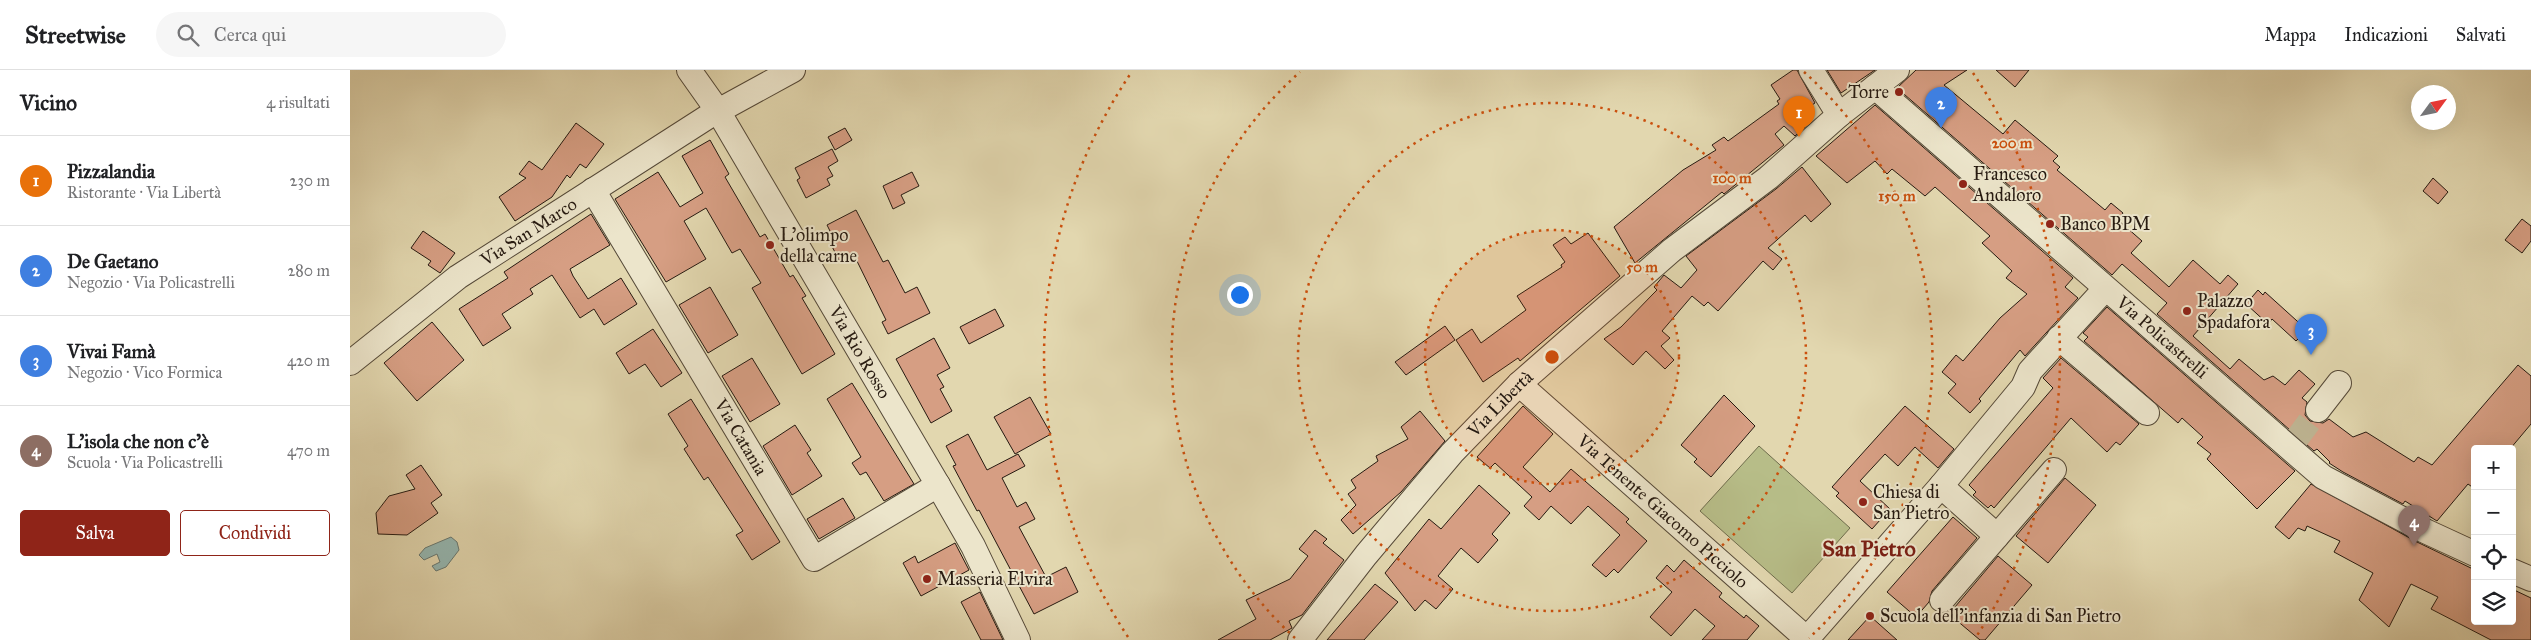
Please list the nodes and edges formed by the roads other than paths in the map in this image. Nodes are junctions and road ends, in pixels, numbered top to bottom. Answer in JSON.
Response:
{"nodes":[{"id":1,"x":689,"y":70,"type":"edge"},
{"id":2,"x":793,"y":70,"type":"edge"},
{"id":3,"x":1811,"y":70,"type":"edge"},
{"id":4,"x":1897,"y":70,"type":"edge"},
{"id":5,"x":1875,"y":87,"type":"junction"},
{"id":6,"x":718,"y":111,"type":"junction"},
{"id":7,"x":1839,"y":115,"type":"junction"},
{"id":8,"x":593,"y":190,"type":"junction"},
{"id":9,"x":2105,"y":289,"type":"junction"},
{"id":10,"x":2059,"y":338,"type":"junction"},
{"id":11,"x":350,"y":363,"type":"edge"},
{"id":12,"x":2339,"y":382,"type":"dead end"},
{"id":13,"x":1519,"y":384,"type":"junction"},
{"id":14,"x":2318,"y":410,"type":"tunnel mouth"},
{"id":15,"x":2147,"y":413,"type":"dead end"},
{"id":16,"x":2054,"y":470,"type":"dead end"},
{"id":17,"x":938,"y":485,"type":"junction"},
{"id":18,"x":1941,"y":486,"type":"junction"},
{"id":19,"x":1997,"y":536,"type":"junction"},
{"id":20,"x":2471,"y":552,"type":"edge"},
{"id":21,"x":2516,"y":573,"type":"edge"},
{"id":22,"x":2531,"y":579,"type":"edge"},
{"id":23,"x":1942,"y":600,"type":"dead end"},
{"id":24,"x":1018,"y":640,"type":"edge"},
{"id":25,"x":1300,"y":640,"type":"edge"},
{"id":26,"x":1806,"y":640,"type":"edge"}],
"edges":[{"from":1,"to":6,"type":"street","name":"Via Rio Rosso"},
{"from":2,"to":6,"type":"street","name":"Via San Marco"},
{"from":3,"to":7,"type":"street"},
{"from":4,"to":5,"type":"street","name":"Via Libertà"},
{"from":5,"to":7,"type":"street","name":"Via Libertà"},
{"from":5,"to":9,"type":"street","name":"Via Policastrelli"},
{"from":6,"to":8,"type":"street","name":"Via San Marco"},
{"from":6,"to":17,"type":"street","name":"Via Rio Rosso"},
{"from":7,"to":13,"type":"street","name":"Via Libertà"},
{"from":8,"to":11,"type":"street","name":"Via San Marco"},
{"from":8,"to":17,"type":"street","name":"Via Catania"},
{"from":9,"to":10,"type":"street","name":"Via Tenente Giacomo Picciolo"},
{"from":9,"to":20,"type":"street","name":"Via Policastrelli"},
{"from":10,"to":15,"type":"street"},
{"from":10,"to":18,"type":"street","name":"Via Tenente Giacomo Picciolo"},
{"from":12,"to":14,"type":"street"},
{"from":13,"to":25,"type":"street","name":"Via Libertà"},
{"from":13,"to":26,"type":"street","name":"Via Tenente Giacomo Picciolo"},
{"from":16,"to":19,"type":"street"},
{"from":17,"to":24,"type":"street","name":"Via Rio Rosso"},
{"from":18,"to":19,"type":"street"},
{"from":18,"to":26,"type":"street","name":"Via Tenente Giacomo Picciolo"},
{"from":19,"to":23,"type":"street"},
{"from":21,"to":22,"type":"street"}]}
